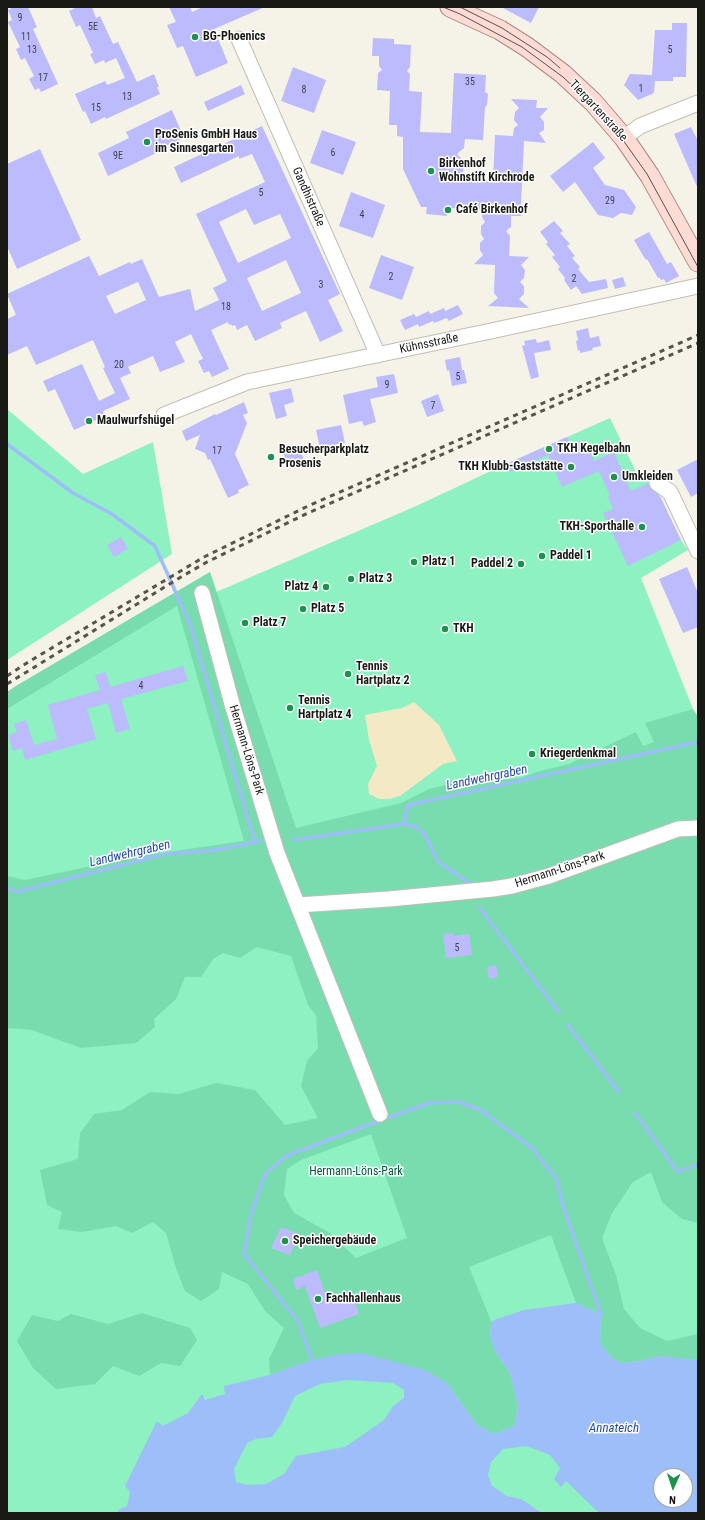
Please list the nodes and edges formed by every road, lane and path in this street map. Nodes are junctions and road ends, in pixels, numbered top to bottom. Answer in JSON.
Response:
{"nodes":[{"id":1,"x":450,"y":7,"type":"edge"},
{"id":2,"x":239,"y":39,"type":"dead end"},
{"id":3,"x":698,"y":103,"type":"edge"},
{"id":4,"x":624,"y":138,"type":"junction"},
{"id":5,"x":698,"y":262,"type":"edge"},
{"id":6,"x":698,"y":286,"type":"edge"},
{"id":7,"x":378,"y":355,"type":"junction"},
{"id":8,"x":164,"y":416,"type":"dead end"},
{"id":9,"x":657,"y":483,"type":"dead end"},
{"id":10,"x":698,"y":551,"type":"edge"},
{"id":11,"x":202,"y":593,"type":"dead end"},
{"id":12,"x":698,"y":828,"type":"edge"},
{"id":13,"x":298,"y":905,"type":"junction"},
{"id":14,"x":380,"y":1114,"type":"dead end"}],
"edges":[{"from":1,"to":4,"type":"main road","name":"Tiergartenstraße"},
{"from":2,"to":7,"type":"street","name":"Gandhistraße"},
{"from":3,"to":4,"type":"street"},
{"from":4,"to":5,"type":"main road","name":"Tiergartenstraße"},
{"from":6,"to":7,"type":"street","name":"Kühnsstraße"},
{"from":7,"to":8,"type":"street","name":"Kühnsstraße"},
{"from":9,"to":10,"type":"street"},
{"from":11,"to":13,"type":"street","name":"Hermann-Löns-Park"},
{"from":12,"to":13,"type":"street","name":"Hermann-Löns-Park"},
{"from":13,"to":14,"type":"street","name":"Hermann-Löns-Park"}]}
